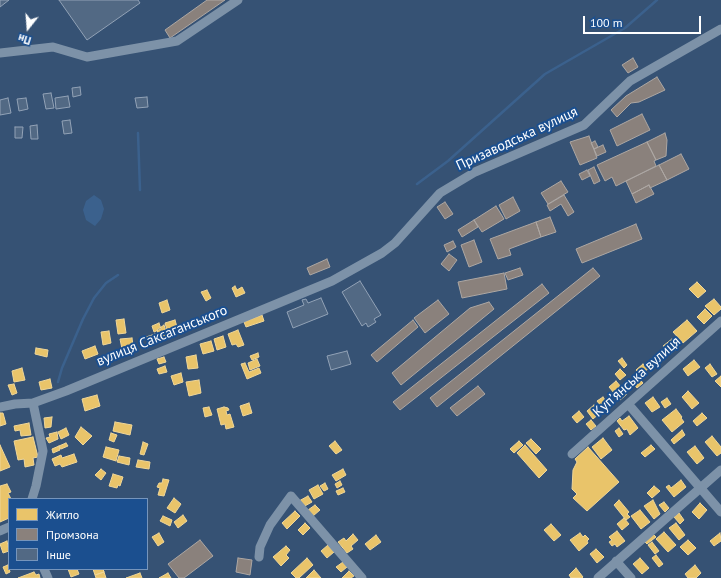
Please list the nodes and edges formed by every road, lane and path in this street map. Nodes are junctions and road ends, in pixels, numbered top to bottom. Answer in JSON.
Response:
{"nodes":[{"id":1,"x":238,"y":0,"type":"edge"},
{"id":2,"x":721,"y":29,"type":"edge"},
{"id":3,"x":0,"y":53,"type":"edge"},
{"id":4,"x":332,"y":281,"type":"joint"},
{"id":5,"x":721,"y":321,"type":"edge"},
{"id":6,"x":33,"y":403,"type":"junction"},
{"id":7,"x":629,"y":404,"type":"junction"},
{"id":8,"x":0,"y":407,"type":"edge"},
{"id":9,"x":572,"y":454,"type":"dead end"},
{"id":10,"x":721,"y":470,"type":"edge"},
{"id":11,"x":701,"y":488,"type":"junction"},
{"id":12,"x":32,"y":498,"type":"edge"},
{"id":13,"x":721,"y":512,"type":"edge"},
{"id":14,"x":259,"y":557,"type":"dead end"},
{"id":15,"x":616,"y":561,"type":"junction"},
{"id":16,"x":362,"y":578,"type":"edge"},
{"id":17,"x":598,"y":578,"type":"edge"},
{"id":18,"x":631,"y":578,"type":"edge"}],
"edges":[{"from":1,"to":3,"type":"street"},
{"from":2,"to":4,"type":"street","name":"Призаводська вулиця"},
{"from":4,"to":6,"type":"street","name":"вулиця Саксаганського"},
{"from":5,"to":7,"type":"street","name":"Купʼянська вулиця"},
{"from":6,"to":8,"type":"street","name":"вулиця Саксаганського"},
{"from":6,"to":12,"type":"street"},
{"from":7,"to":9,"type":"street","name":"Купʼянська вулиця"},
{"from":7,"to":11,"type":"street"},
{"from":10,"to":11,"type":"street"},
{"from":11,"to":13,"type":"street"},
{"from":11,"to":15,"type":"street"},
{"from":14,"to":16,"type":"street"},
{"from":15,"to":17,"type":"street"},
{"from":15,"to":18,"type":"street"}]}
